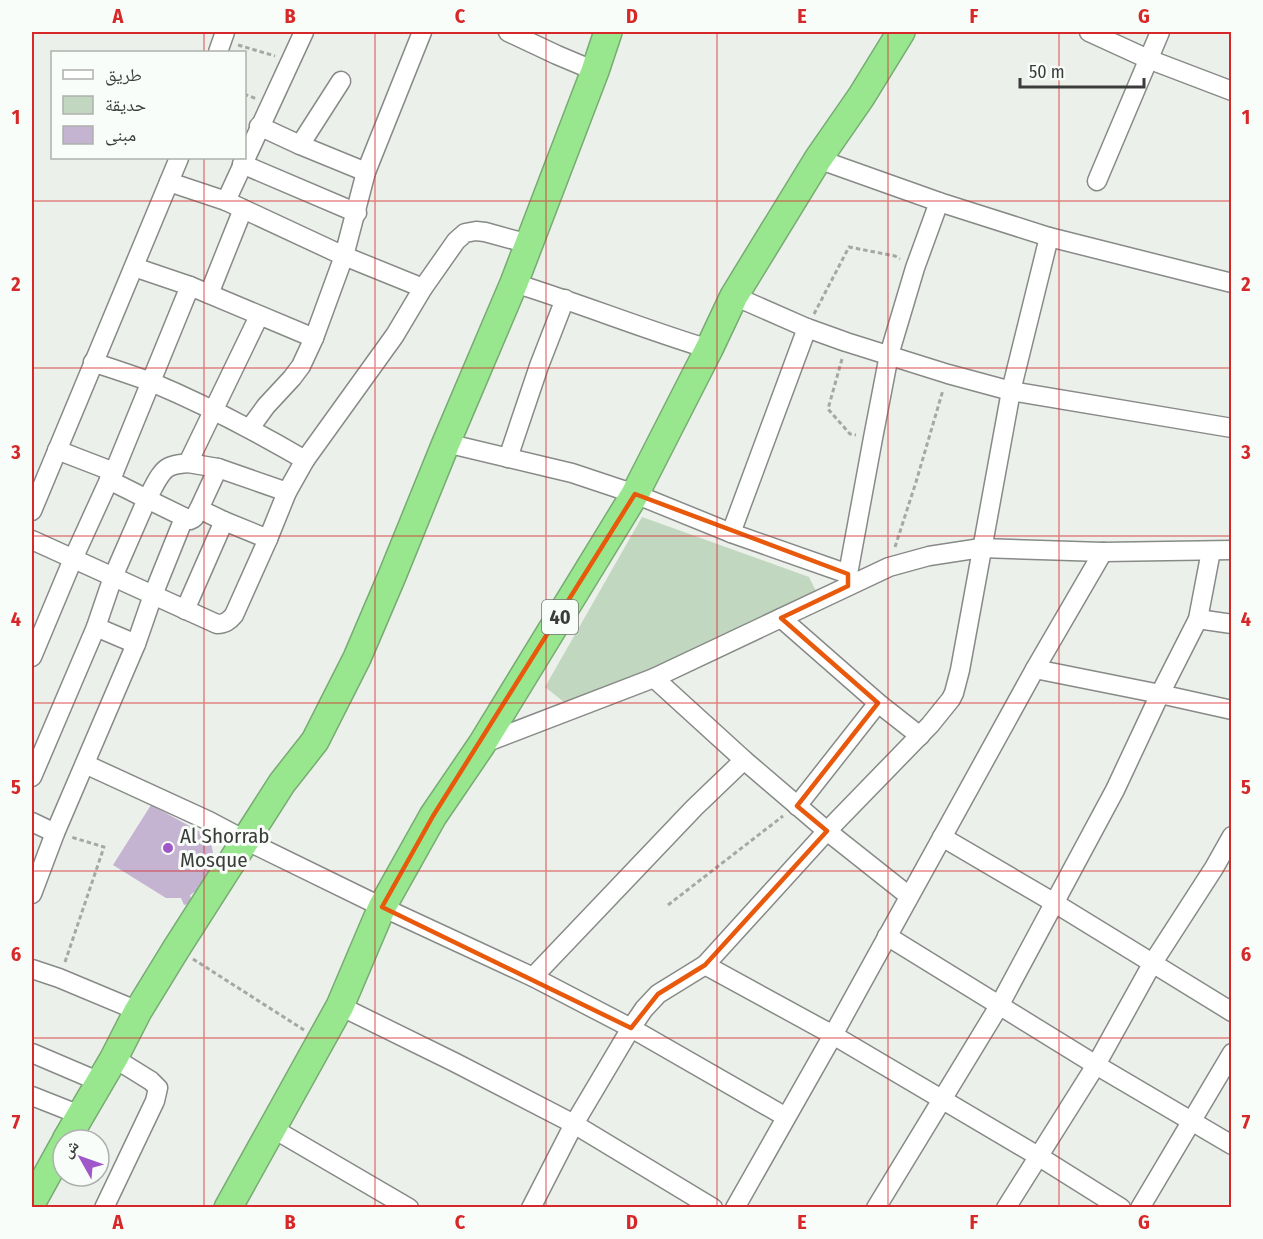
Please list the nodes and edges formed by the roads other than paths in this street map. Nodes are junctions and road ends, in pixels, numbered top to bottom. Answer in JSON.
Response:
{"nodes":[{"id":1,"x":304,"y":32,"type":"edge"},
{"id":2,"x":422,"y":32,"type":"edge"},
{"id":3,"x":508,"y":32,"type":"edge"},
{"id":4,"x":608,"y":32,"type":"edge"},
{"id":5,"x":901,"y":32,"type":"edge"},
{"id":6,"x":1089,"y":32,"type":"edge"},
{"id":7,"x":1160,"y":32,"type":"edge"},
{"id":8,"x":1148,"y":59,"type":"junction"},
{"id":9,"x":595,"y":71,"type":"junction"},
{"id":10,"x":341,"y":81,"type":"dead end"},
{"id":11,"x":1232,"y":91,"type":"edge"},
{"id":12,"x":259,"y":126,"type":"junction"},
{"id":13,"x":300,"y":145,"type":"junction"},
{"id":14,"x":246,"y":155,"type":"edge"},
{"id":15,"x":178,"y":159,"type":"edge"},
{"id":16,"x":244,"y":159,"type":"edge"},
{"id":17,"x":818,"y":159,"type":"junction"},
{"id":18,"x":242,"y":164,"type":"junction"},
{"id":19,"x":366,"y":172,"type":"junction"},
{"id":20,"x":1097,"y":181,"type":"dead end"},
{"id":21,"x":169,"y":182,"type":"junction"},
{"id":22,"x":226,"y":201,"type":"junction"},
{"id":23,"x":939,"y":202,"type":"junction"},
{"id":24,"x":243,"y":209,"type":"junction"},
{"id":25,"x":357,"y":213,"type":"junction"},
{"id":26,"x":1049,"y":237,"type":"junction"},
{"id":27,"x":529,"y":244,"type":"junction"},
{"id":28,"x":344,"y":256,"type":"junction"},
{"id":29,"x":134,"y":267,"type":"junction"},
{"id":30,"x":514,"y":283,"type":"junction"},
{"id":31,"x":1232,"y":283,"type":"edge"},
{"id":32,"x":190,"y":286,"type":"junction"},
{"id":33,"x":423,"y":288,"type":"junction"},
{"id":34,"x":209,"y":294,"type":"junction"},
{"id":35,"x":734,"y":296,"type":"junction"},
{"id":36,"x":565,"y":299,"type":"junction"},
{"id":37,"x":259,"y":316,"type":"junction"},
{"id":38,"x":807,"y":328,"type":"junction"},
{"id":39,"x":314,"y":338,"type":"junction"},
{"id":40,"x":708,"y":349,"type":"junction"},
{"id":41,"x":890,"y":355,"type":"junction"},
{"id":42,"x":93,"y":362,"type":"junction"},
{"id":43,"x":150,"y":382,"type":"junction"},
{"id":44,"x":1011,"y":391,"type":"junction"},
{"id":45,"x":214,"y":410,"type":"junction"},
{"id":46,"x":250,"y":428,"type":"junction"},
{"id":47,"x":1232,"y":428,"type":"edge"},
{"id":48,"x":446,"y":443,"type":"junction"},
{"id":49,"x":57,"y":450,"type":"junction"},
{"id":50,"x":508,"y":458,"type":"junction"},
{"id":51,"x":305,"y":460,"type":"junction"},
{"id":52,"x":188,"y":463,"type":"junction"},
{"id":53,"x":218,"y":468,"type":"junction"},
{"id":54,"x":111,"y":476,"type":"junction"},
{"id":55,"x":287,"y":492,"type":"junction"},
{"id":56,"x":635,"y":494,"type":"junction"},
{"id":57,"x":147,"y":499,"type":"junction"},
{"id":58,"x":32,"y":511,"type":"edge"},
{"id":59,"x":192,"y":513,"type":"junction"},
{"id":60,"x":224,"y":521,"type":"junction"},
{"id":61,"x":731,"y":533,"type":"junction"},
{"id":62,"x":32,"y":540,"type":"edge"},
{"id":63,"x":268,"y":540,"type":"junction"},
{"id":64,"x":981,"y":548,"type":"junction"},
{"id":65,"x":1232,"y":550,"type":"edge"},
{"id":66,"x":1103,"y":552,"type":"junction"},
{"id":67,"x":1211,"y":552,"type":"junction"},
{"id":68,"x":73,"y":559,"type":"junction"},
{"id":69,"x":113,"y":577,"type":"junction"},
{"id":70,"x":848,"y":580,"type":"junction"},
{"id":71,"x":153,"y":595,"type":"junction"},
{"id":72,"x":185,"y":610,"type":"junction"},
{"id":73,"x":781,"y":618,"type":"junction"},
{"id":74,"x":1198,"y":619,"type":"junction"},
{"id":75,"x":1232,"y":624,"type":"edge"},
{"id":76,"x":96,"y":627,"type":"junction"},
{"id":77,"x":136,"y":644,"type":"junction"},
{"id":78,"x":32,"y":657,"type":"edge"},
{"id":79,"x":1035,"y":669,"type":"junction"},
{"id":80,"x":654,"y":678,"type":"junction"},
{"id":81,"x":1160,"y":694,"type":"junction"},
{"id":82,"x":878,"y":703,"type":"junction"},
{"id":83,"x":1232,"y":710,"type":"edge"},
{"id":84,"x":920,"y":736,"type":"junction"},
{"id":85,"x":482,"y":744,"type":"junction"},
{"id":86,"x":744,"y":760,"type":"junction"},
{"id":87,"x":85,"y":765,"type":"junction"},
{"id":88,"x":32,"y":777,"type":"edge"},
{"id":89,"x":796,"y":806,"type":"junction"},
{"id":90,"x":32,"y":822,"type":"edge"},
{"id":91,"x":827,"y":831,"type":"junction"},
{"id":92,"x":55,"y":833,"type":"junction"},
{"id":93,"x":1232,"y":836,"type":"edge"},
{"id":94,"x":942,"y":837,"type":"junction"},
{"id":95,"x":245,"y":840,"type":"junction"},
{"id":96,"x":32,"y":894,"type":"edge"},
{"id":97,"x":909,"y":896,"type":"junction"},
{"id":98,"x":1053,"y":902,"type":"junction"},
{"id":99,"x":382,"y":907,"type":"junction"},
{"id":100,"x":886,"y":936,"type":"junction"},
{"id":101,"x":1152,"y":964,"type":"junction"},
{"id":102,"x":705,"y":965,"type":"junction"},
{"id":103,"x":32,"y":969,"type":"edge"},
{"id":104,"x":533,"y":977,"type":"junction"},
{"id":105,"x":340,"y":1006,"type":"junction"},
{"id":106,"x":999,"y":1006,"type":"junction"},
{"id":107,"x":138,"y":1011,"type":"junction"},
{"id":108,"x":1232,"y":1012,"type":"edge"},
{"id":109,"x":631,"y":1028,"type":"junction"},
{"id":110,"x":833,"y":1035,"type":"junction"},
{"id":111,"x":32,"y":1053,"type":"edge"},
{"id":112,"x":1232,"y":1053,"type":"edge"},
{"id":113,"x":114,"y":1058,"type":"junction"},
{"id":114,"x":1096,"y":1065,"type":"junction"},
{"id":115,"x":100,"y":1082,"type":"junction"},
{"id":116,"x":32,"y":1096,"type":"edge"},
{"id":117,"x":941,"y":1099,"type":"junction"},
{"id":118,"x":80,"y":1115,"type":"junction"},
{"id":119,"x":786,"y":1117,"type":"junction"},
{"id":120,"x":1192,"y":1121,"type":"junction"},
{"id":121,"x":574,"y":1124,"type":"junction"},
{"id":122,"x":73,"y":1128,"type":"edge"},
{"id":123,"x":272,"y":1128,"type":"junction"},
{"id":124,"x":1232,"y":1145,"type":"edge"},
{"id":125,"x":1038,"y":1156,"type":"junction"},
{"id":126,"x":51,"y":1167,"type":"edge"},
{"id":127,"x":35,"y":1196,"type":"edge"},
{"id":128,"x":104,"y":1208,"type":"edge"},
{"id":129,"x":228,"y":1208,"type":"edge"},
{"id":130,"x":410,"y":1208,"type":"edge"},
{"id":131,"x":531,"y":1208,"type":"edge"},
{"id":132,"x":713,"y":1208,"type":"edge"},
{"id":133,"x":735,"y":1208,"type":"edge"},
{"id":134,"x":876,"y":1208,"type":"edge"},
{"id":135,"x":1006,"y":1208,"type":"edge"},
{"id":136,"x":1121,"y":1208,"type":"edge"},
{"id":137,"x":1140,"y":1208,"type":"edge"}],
"edges":[{"from":1,"to":12,"type":"street"},
{"from":2,"to":19,"type":"street"},
{"from":3,"to":9,"type":"street"},
{"from":4,"to":9,"type":"highway"},
{"from":5,"to":17,"type":"highway","number":"40"},
{"from":6,"to":8,"type":"street"},
{"from":7,"to":8,"type":"street"},
{"from":8,"to":11,"type":"street"},
{"from":8,"to":20,"type":"street"},
{"from":9,"to":27,"type":"highway"},
{"from":10,"to":13,"type":"street"},
{"from":12,"to":13,"type":"street"},
{"from":12,"to":14,"type":"street"},
{"from":13,"to":19,"type":"street"},
{"from":15,"to":21,"type":"street"},
{"from":16,"to":18,"type":"street"},
{"from":17,"to":23,"type":"street"},
{"from":17,"to":35,"type":"highway","number":"40"},
{"from":18,"to":22,"type":"street"},
{"from":18,"to":25,"type":"street"},
{"from":19,"to":25,"type":"street"},
{"from":21,"to":22,"type":"street"},
{"from":21,"to":29,"type":"street"},
{"from":22,"to":24,"type":"street"},
{"from":23,"to":26,"type":"street"},
{"from":23,"to":41,"type":"street"},
{"from":24,"to":28,"type":"street"},
{"from":24,"to":34,"type":"street"},
{"from":25,"to":28,"type":"street"},
{"from":26,"to":31,"type":"street"},
{"from":26,"to":44,"type":"street"},
{"from":27,"to":30,"type":"highway"},
{"from":27,"to":33,"type":"street"},
{"from":28,"to":33,"type":"street"},
{"from":28,"to":39,"type":"street"},
{"from":29,"to":32,"type":"street"},
{"from":29,"to":42,"type":"street"},
{"from":30,"to":36,"type":"street"},
{"from":30,"to":48,"type":"highway"},
{"from":32,"to":34,"type":"street"},
{"from":32,"to":43,"type":"street"},
{"from":33,"to":51,"type":"street"},
{"from":34,"to":37,"type":"street"},
{"from":35,"to":38,"type":"street"},
{"from":35,"to":40,"type":"highway","number":"40"},
{"from":36,"to":40,"type":"street"},
{"from":36,"to":50,"type":"street"},
{"from":37,"to":39,"type":"street"},
{"from":37,"to":45,"type":"street"},
{"from":38,"to":41,"type":"street"},
{"from":38,"to":61,"type":"street"},
{"from":39,"to":46,"type":"street"},
{"from":40,"to":56,"type":"highway","number":"40"},
{"from":41,"to":44,"type":"street"},
{"from":41,"to":70,"type":"street"},
{"from":42,"to":43,"type":"street"},
{"from":42,"to":49,"type":"street"},
{"from":43,"to":45,"type":"street"},
{"from":43,"to":54,"type":"street"},
{"from":44,"to":47,"type":"street"},
{"from":44,"to":64,"type":"street"},
{"from":45,"to":46,"type":"street"},
{"from":45,"to":52,"type":"street"},
{"from":46,"to":51,"type":"street"},
{"from":48,"to":50,"type":"street"},
{"from":48,"to":95,"type":"highway"},
{"from":49,"to":54,"type":"street"},
{"from":49,"to":58,"type":"street"},
{"from":50,"to":56,"type":"street"},
{"from":51,"to":55,"type":"street"},
{"from":52,"to":53,"type":"street"},
{"from":52,"to":57,"type":"street"},
{"from":53,"to":55,"type":"street"},
{"from":53,"to":59,"type":"street"},
{"from":54,"to":57,"type":"street"},
{"from":54,"to":68,"type":"street"},
{"from":55,"to":63,"type":"street"},
{"from":56,"to":61,"type":"street"},
{"from":56,"to":85,"type":"highway","number":"40"},
{"from":57,"to":59,"type":"street"},
{"from":57,"to":69,"type":"street"},
{"from":59,"to":60,"type":"street"},
{"from":59,"to":71,"type":"street"},
{"from":60,"to":63,"type":"street"},
{"from":60,"to":72,"type":"street"},
{"from":61,"to":70,"type":"street"},
{"from":62,"to":68,"type":"street"},
{"from":63,"to":72,"type":"street"},
{"from":64,"to":66,"type":"street"},
{"from":64,"to":70,"type":"street"},
{"from":64,"to":84,"type":"street"},
{"from":65,"to":67,"type":"street"},
{"from":66,"to":67,"type":"street"},
{"from":66,"to":79,"type":"street"},
{"from":67,"to":74,"type":"street"},
{"from":68,"to":69,"type":"street"},
{"from":68,"to":78,"type":"street"},
{"from":69,"to":71,"type":"street"},
{"from":69,"to":76,"type":"street"},
{"from":70,"to":73,"type":"street"},
{"from":71,"to":72,"type":"street"},
{"from":71,"to":77,"type":"street"},
{"from":73,"to":80,"type":"street"},
{"from":73,"to":82,"type":"street"},
{"from":74,"to":75,"type":"street"},
{"from":74,"to":81,"type":"street"},
{"from":76,"to":77,"type":"street"},
{"from":76,"to":88,"type":"street"},
{"from":77,"to":87,"type":"street"},
{"from":79,"to":81,"type":"street"},
{"from":79,"to":94,"type":"street"},
{"from":80,"to":85,"type":"street"},
{"from":80,"to":86,"type":"street"},
{"from":81,"to":83,"type":"street"},
{"from":81,"to":98,"type":"street"},
{"from":82,"to":84,"type":"street"},
{"from":82,"to":89,"type":"street"},
{"from":84,"to":91,"type":"street"},
{"from":85,"to":99,"type":"highway","number":"40"},
{"from":86,"to":89,"type":"street"},
{"from":86,"to":104,"type":"street"},
{"from":87,"to":92,"type":"street"},
{"from":87,"to":95,"type":"street"},
{"from":89,"to":91,"type":"street"},
{"from":90,"to":92,"type":"street"},
{"from":91,"to":97,"type":"street"},
{"from":91,"to":102,"type":"street"},
{"from":92,"to":96,"type":"street"},
{"from":93,"to":101,"type":"street"},
{"from":94,"to":97,"type":"street"},
{"from":94,"to":98,"type":"street"},
{"from":95,"to":99,"type":"street"},
{"from":95,"to":107,"type":"highway"},
{"from":97,"to":100,"type":"street"},
{"from":98,"to":101,"type":"street"},
{"from":98,"to":106,"type":"street"},
{"from":99,"to":104,"type":"street"},
{"from":99,"to":105,"type":"highway","number":"40"},
{"from":100,"to":106,"type":"street"},
{"from":100,"to":110,"type":"street"},
{"from":101,"to":108,"type":"street"},
{"from":101,"to":114,"type":"street"},
{"from":102,"to":109,"type":"street"},
{"from":102,"to":110,"type":"street"},
{"from":103,"to":107,"type":"street"},
{"from":104,"to":109,"type":"street"},
{"from":105,"to":121,"type":"street"},
{"from":105,"to":123,"type":"highway","number":"40"},
{"from":106,"to":114,"type":"street"},
{"from":106,"to":117,"type":"street"},
{"from":107,"to":113,"type":"highway"},
{"from":109,"to":119,"type":"street"},
{"from":109,"to":121,"type":"street"},
{"from":110,"to":117,"type":"street"},
{"from":110,"to":119,"type":"street"},
{"from":111,"to":115,"type":"street"},
{"from":112,"to":120,"type":"street"},
{"from":113,"to":115,"type":"highway"},
{"from":113,"to":128,"type":"street"},
{"from":114,"to":120,"type":"street"},
{"from":114,"to":125,"type":"street"},
{"from":115,"to":118,"type":"highway"},
{"from":116,"to":118,"type":"street"},
{"from":117,"to":125,"type":"street"},
{"from":117,"to":134,"type":"street"},
{"from":118,"to":122,"type":"highway"},
{"from":119,"to":133,"type":"street"},
{"from":120,"to":124,"type":"street"},
{"from":120,"to":137,"type":"street"},
{"from":121,"to":131,"type":"street"},
{"from":121,"to":132,"type":"street"},
{"from":123,"to":129,"type":"highway","number":"40"},
{"from":123,"to":130,"type":"street"},
{"from":125,"to":135,"type":"street"},
{"from":125,"to":136,"type":"street"},
{"from":126,"to":127,"type":"highway"}]}
